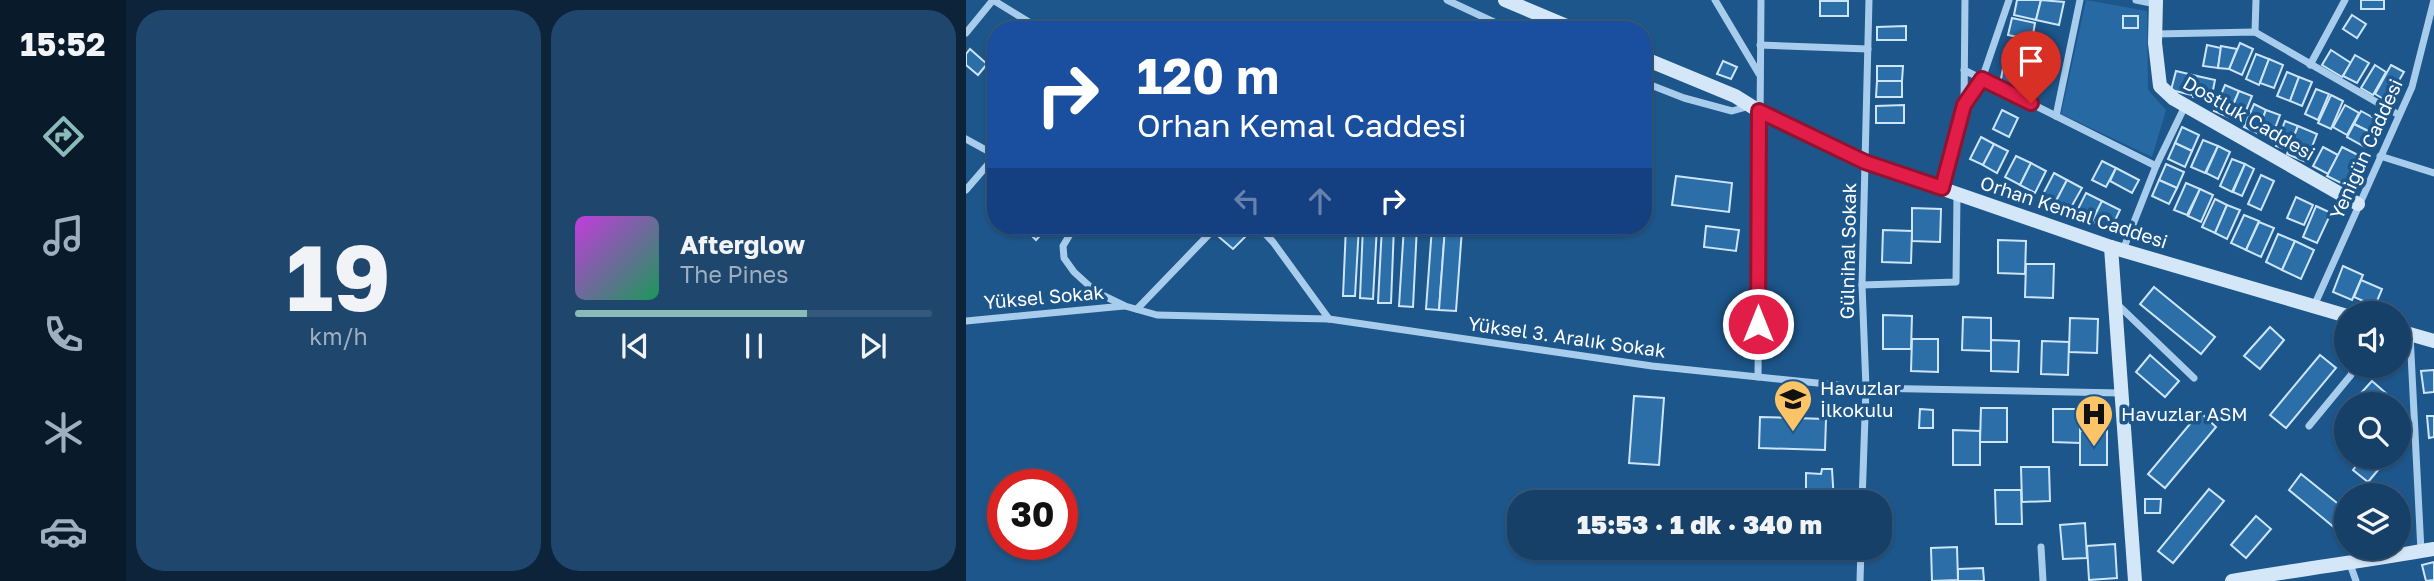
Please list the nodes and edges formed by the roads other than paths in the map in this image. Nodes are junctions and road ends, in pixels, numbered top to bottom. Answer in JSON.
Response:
{"nodes":[{"id":1,"x":993,"y":0,"type":"edge"},
{"id":2,"x":1447,"y":0,"type":"edge"},
{"id":3,"x":1505,"y":0,"type":"edge"},
{"id":4,"x":1715,"y":0,"type":"edge"},
{"id":5,"x":1761,"y":0,"type":"edge"},
{"id":6,"x":1869,"y":0,"type":"edge"},
{"id":7,"x":1965,"y":0,"type":"edge"},
{"id":8,"x":2009,"y":0,"type":"edge"},
{"id":9,"x":2080,"y":0,"type":"edge"},
{"id":10,"x":2136,"y":0,"type":"edge"},
{"id":11,"x":2256,"y":0,"type":"edge"},
{"id":12,"x":2345,"y":0,"type":"edge"},
{"id":13,"x":2434,"y":0,"type":"edge"},
{"id":14,"x":2156,"y":2,"type":"edge"},
{"id":15,"x":1027,"y":21,"type":"edge"},
{"id":16,"x":1492,"y":21,"type":"edge"},
{"id":17,"x":1555,"y":21,"type":"edge"},
{"id":18,"x":2255,"y":32,"type":"junction"},
{"id":19,"x":966,"y":33,"type":"edge"},
{"id":20,"x":2155,"y":34,"type":"junction"},
{"id":21,"x":1760,"y":45,"type":"junction"},
{"id":22,"x":1868,"y":49,"type":"junction"},
{"id":23,"x":1652,"y":62,"type":"edge"},
{"id":24,"x":2310,"y":65,"type":"junction"},
{"id":25,"x":1965,"y":70,"type":"junction"},
{"id":26,"x":1759,"y":74,"type":"junction"},
{"id":27,"x":1982,"y":79,"type":"junction"},
{"id":28,"x":1652,"y":86,"type":"edge"},
{"id":29,"x":1964,"y":105,"type":"junction"},
{"id":30,"x":2185,"y":105,"type":"junction"},
{"id":31,"x":1754,"y":109,"type":"junction"},
{"id":32,"x":2399,"y":115,"type":"junction"},
{"id":33,"x":2056,"y":116,"type":"junction"},
{"id":34,"x":966,"y":139,"type":"edge"},
{"id":35,"x":987,"y":151,"type":"edge"},
{"id":36,"x":2380,"y":156,"type":"junction"},
{"id":37,"x":1865,"y":162,"type":"junction"},
{"id":38,"x":987,"y":165,"type":"edge"},
{"id":39,"x":2156,"y":166,"type":"junction"},
{"id":40,"x":2434,"y":173,"type":"edge"},
{"id":41,"x":1942,"y":188,"type":"junction"},
{"id":42,"x":966,"y":190,"type":"edge"},
{"id":43,"x":1957,"y":195,"type":"junction"},
{"id":44,"x":2358,"y":204,"type":"junction"},
{"id":45,"x":1068,"y":235,"type":"edge"},
{"id":46,"x":1208,"y":235,"type":"edge"},
{"id":47,"x":1266,"y":235,"type":"edge"},
{"id":48,"x":2117,"y":248,"type":"junction"},
{"id":49,"x":1862,"y":285,"type":"junction"},
{"id":50,"x":2115,"y":303,"type":"junction"},
{"id":51,"x":1125,"y":306,"type":"junction"},
{"id":52,"x":2314,"y":306,"type":"junction"},
{"id":53,"x":1137,"y":309,"type":"junction"},
{"id":54,"x":2334,"y":312,"type":"edge"},
{"id":55,"x":1328,"y":319,"type":"junction"},
{"id":56,"x":966,"y":321,"type":"edge"},
{"id":57,"x":2411,"y":335,"type":"edge"},
{"id":58,"x":2434,"y":341,"type":"edge"},
{"id":59,"x":1758,"y":377,"type":"junction"},
{"id":60,"x":2194,"y":378,"type":"dead end"},
{"id":61,"x":2349,"y":378,"type":"edge"},
{"id":62,"x":2409,"y":378,"type":"edge"},
{"id":63,"x":1866,"y":388,"type":"junction"},
{"id":64,"x":2122,"y":393,"type":"junction"},
{"id":65,"x":2309,"y":426,"type":"dead end"},
{"id":66,"x":1862,"y":490,"type":"edge"},
{"id":67,"x":2041,"y":547,"type":"dead end"},
{"id":68,"x":2427,"y":551,"type":"edge"},
{"id":69,"x":1861,"y":560,"type":"edge"},
{"id":70,"x":2350,"y":564,"type":"junction"},
{"id":71,"x":1860,"y":581,"type":"edge"},
{"id":72,"x":2043,"y":581,"type":"edge"},
{"id":73,"x":2135,"y":581,"type":"edge"},
{"id":74,"x":2232,"y":581,"type":"edge"},
{"id":75,"x":2356,"y":581,"type":"edge"}],
"edges":[{"from":1,"to":15,"type":"street"},
{"from":1,"to":19,"type":"street"},
{"from":2,"to":16,"type":"street"},
{"from":3,"to":17,"type":"street"},
{"from":4,"to":26,"type":"street"},
{"from":5,"to":21,"type":"street"},
{"from":6,"to":22,"type":"street","name":"Gülnihal Sokak"},
{"from":7,"to":25,"type":"street"},
{"from":8,"to":27,"type":"street"},
{"from":9,"to":33,"type":"street"},
{"from":10,"to":14,"type":"street"},
{"from":11,"to":18,"type":"street"},
{"from":12,"to":24,"type":"street"},
{"from":13,"to":32,"type":"street","name":"Yenigün Caddesi"},
{"from":14,"to":20,"type":"street","name":"Dostluk Caddesi"},
{"from":18,"to":20,"type":"street"},
{"from":18,"to":24,"type":"street"},
{"from":20,"to":30,"type":"street","name":"Dostluk Caddesi"},
{"from":21,"to":22,"type":"street"},
{"from":21,"to":26,"type":"street"},
{"from":22,"to":37,"type":"street","name":"Gülnihal Sokak"},
{"from":23,"to":31,"type":"street","name":"Orhan Kemal Caddesi"},
{"from":24,"to":32,"type":"street"},
{"from":25,"to":27,"type":"street"},
{"from":25,"to":29,"type":"street"},
{"from":26,"to":31,"type":"street"},
{"from":27,"to":29,"type":"street"},
{"from":27,"to":33,"type":"street"},
{"from":28,"to":31,"type":"street"},
{"from":29,"to":41,"type":"street"},
{"from":30,"to":39,"type":"street"},
{"from":30,"to":44,"type":"street","name":"Dostluk Caddesi"},
{"from":31,"to":37,"type":"street","name":"Orhan Kemal Caddesi"},
{"from":31,"to":59,"type":"street"},
{"from":32,"to":36,"type":"street","name":"Yenigün Caddesi"},
{"from":33,"to":39,"type":"street"},
{"from":34,"to":35,"type":"street"},
{"from":36,"to":40,"type":"street"},
{"from":36,"to":44,"type":"street","name":"Yenigün Caddesi"},
{"from":37,"to":41,"type":"street","name":"Orhan Kemal Caddesi"},
{"from":37,"to":49,"type":"street","name":"Gülnihal Sokak"},
{"from":38,"to":42,"type":"street"},
{"from":39,"to":48,"type":"street"},
{"from":41,"to":43,"type":"street","name":"Orhan Kemal Caddesi"},
{"from":43,"to":48,"type":"street","name":"Orhan Kemal Caddesi"},
{"from":43,"to":49,"type":"street"},
{"from":44,"to":52,"type":"street","name":"Yenigün Caddesi"},
{"from":45,"to":51,"type":"street","name":"Yüksel 3. Aralık Sokak"},
{"from":46,"to":53,"type":"street"},
{"from":47,"to":55,"type":"street"},
{"from":48,"to":50,"type":"street"},
{"from":48,"to":52,"type":"street","name":"Orhan Kemal Caddesi"},
{"from":49,"to":63,"type":"street","name":"Gülnihal Sokak"},
{"from":50,"to":60,"type":"street"},
{"from":50,"to":64,"type":"street"},
{"from":51,"to":53,"type":"street","name":"Yüksel 3. Aralık Sokak"},
{"from":51,"to":56,"type":"street","name":"Yüksel Sokak"},
{"from":52,"to":54,"type":"street","name":"Orhan Kemal Caddesi"},
{"from":53,"to":55,"type":"street","name":"Yüksel 3. Aralık Sokak"},
{"from":55,"to":59,"type":"street","name":"Yüksel 3. Aralık Sokak"},
{"from":57,"to":58,"type":"street"},
{"from":59,"to":63,"type":"street","name":"Yüksel 3. Aralık Sokak"},
{"from":61,"to":65,"type":"street"},
{"from":62,"to":68,"type":"street"},
{"from":63,"to":64,"type":"street","name":"Yüksel 3. Aralık Sokak"},
{"from":63,"to":66,"type":"street","name":"Gülnihal Sokak"},
{"from":64,"to":73,"type":"street"},
{"from":67,"to":72,"type":"street"},
{"from":68,"to":70,"type":"street"},
{"from":69,"to":71,"type":"street"},
{"from":70,"to":74,"type":"street"},
{"from":70,"to":75,"type":"street"}]}
